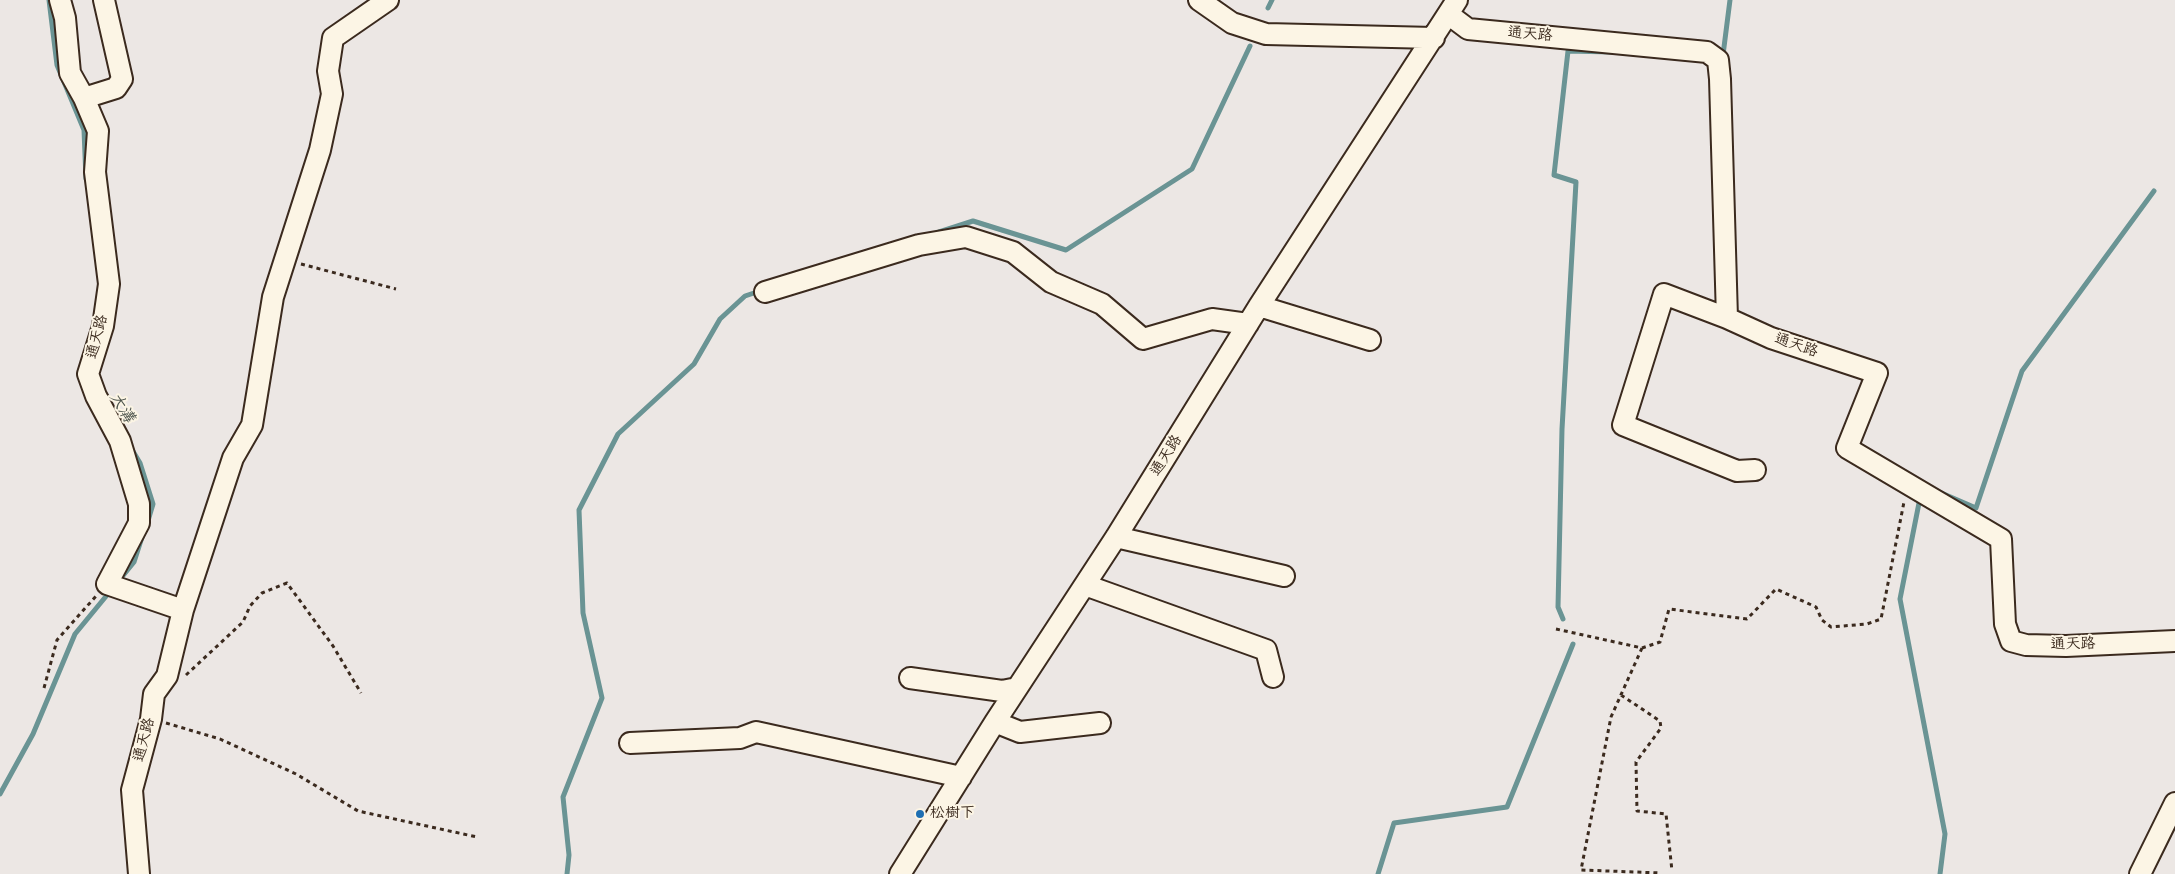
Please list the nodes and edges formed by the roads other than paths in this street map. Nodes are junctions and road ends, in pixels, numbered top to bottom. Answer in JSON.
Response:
{"nodes":[{"id":1,"x":60,"y":0,"type":"edge"},
{"id":2,"x":104,"y":0,"type":"edge"},
{"id":3,"x":388,"y":0,"type":"edge"},
{"id":4,"x":1199,"y":0,"type":"edge"},
{"id":5,"x":1452,"y":7,"type":"edge"},
{"id":6,"x":1434,"y":38,"type":"junction"},
{"id":7,"x":84,"y":98,"type":"junction"},
{"id":8,"x":765,"y":292,"type":"dead end"},
{"id":9,"x":1259,"y":306,"type":"junction"},
{"id":10,"x":1726,"y":318,"type":"junction"},
{"id":11,"x":1248,"y":324,"type":"junction"},
{"id":12,"x":1370,"y":340,"type":"dead end"},
{"id":13,"x":1755,"y":470,"type":"dead end"},
{"id":14,"x":1116,"y":537,"type":"junction"},
{"id":15,"x":1284,"y":576,"type":"dead end"},
{"id":16,"x":1085,"y":585,"type":"junction"},
{"id":17,"x":183,"y":610,"type":"junction"},
{"id":18,"x":2175,"y":641,"type":"edge"},
{"id":19,"x":1273,"y":677,"type":"dead end"},
{"id":20,"x":910,"y":678,"type":"dead end"},
{"id":21,"x":1017,"y":688,"type":"junction"},
{"id":22,"x":995,"y":722,"type":"junction"},
{"id":23,"x":1100,"y":723,"type":"dead end"},
{"id":24,"x":630,"y":743,"type":"dead end"},
{"id":25,"x":961,"y":777,"type":"junction"},
{"id":26,"x":2175,"y":803,"type":"edge"},
{"id":27,"x":139,"y":874,"type":"edge"},
{"id":28,"x":900,"y":874,"type":"edge"},
{"id":29,"x":2140,"y":874,"type":"edge"}],
"edges":[{"from":1,"to":7,"type":"street","name":"通天路"},
{"from":2,"to":7,"type":"street"},
{"from":3,"to":17,"type":"street","name":"通天路"},
{"from":4,"to":6,"type":"street"},
{"from":5,"to":6,"type":"street","name":"通天路"},
{"from":5,"to":10,"type":"street","name":"通天路"},
{"from":6,"to":9,"type":"street","name":"通天路"},
{"from":7,"to":17,"type":"street","name":"通天路"},
{"from":8,"to":11,"type":"street"},
{"from":9,"to":11,"type":"street","name":"通天路"},
{"from":9,"to":12,"type":"street"},
{"from":10,"to":13,"type":"street"},
{"from":10,"to":18,"type":"street","name":"通天路"},
{"from":11,"to":14,"type":"street","name":"通天路"},
{"from":14,"to":15,"type":"street"},
{"from":14,"to":16,"type":"street","name":"通天路"},
{"from":16,"to":19,"type":"street"},
{"from":16,"to":21,"type":"street","name":"通天路"},
{"from":17,"to":27,"type":"street","name":"通天路"},
{"from":20,"to":21,"type":"street"},
{"from":21,"to":22,"type":"street","name":"通天路"},
{"from":22,"to":23,"type":"street"},
{"from":22,"to":25,"type":"street","name":"通天路"},
{"from":24,"to":25,"type":"street"},
{"from":25,"to":28,"type":"street","name":"通天路"},
{"from":26,"to":29,"type":"street"}]}
